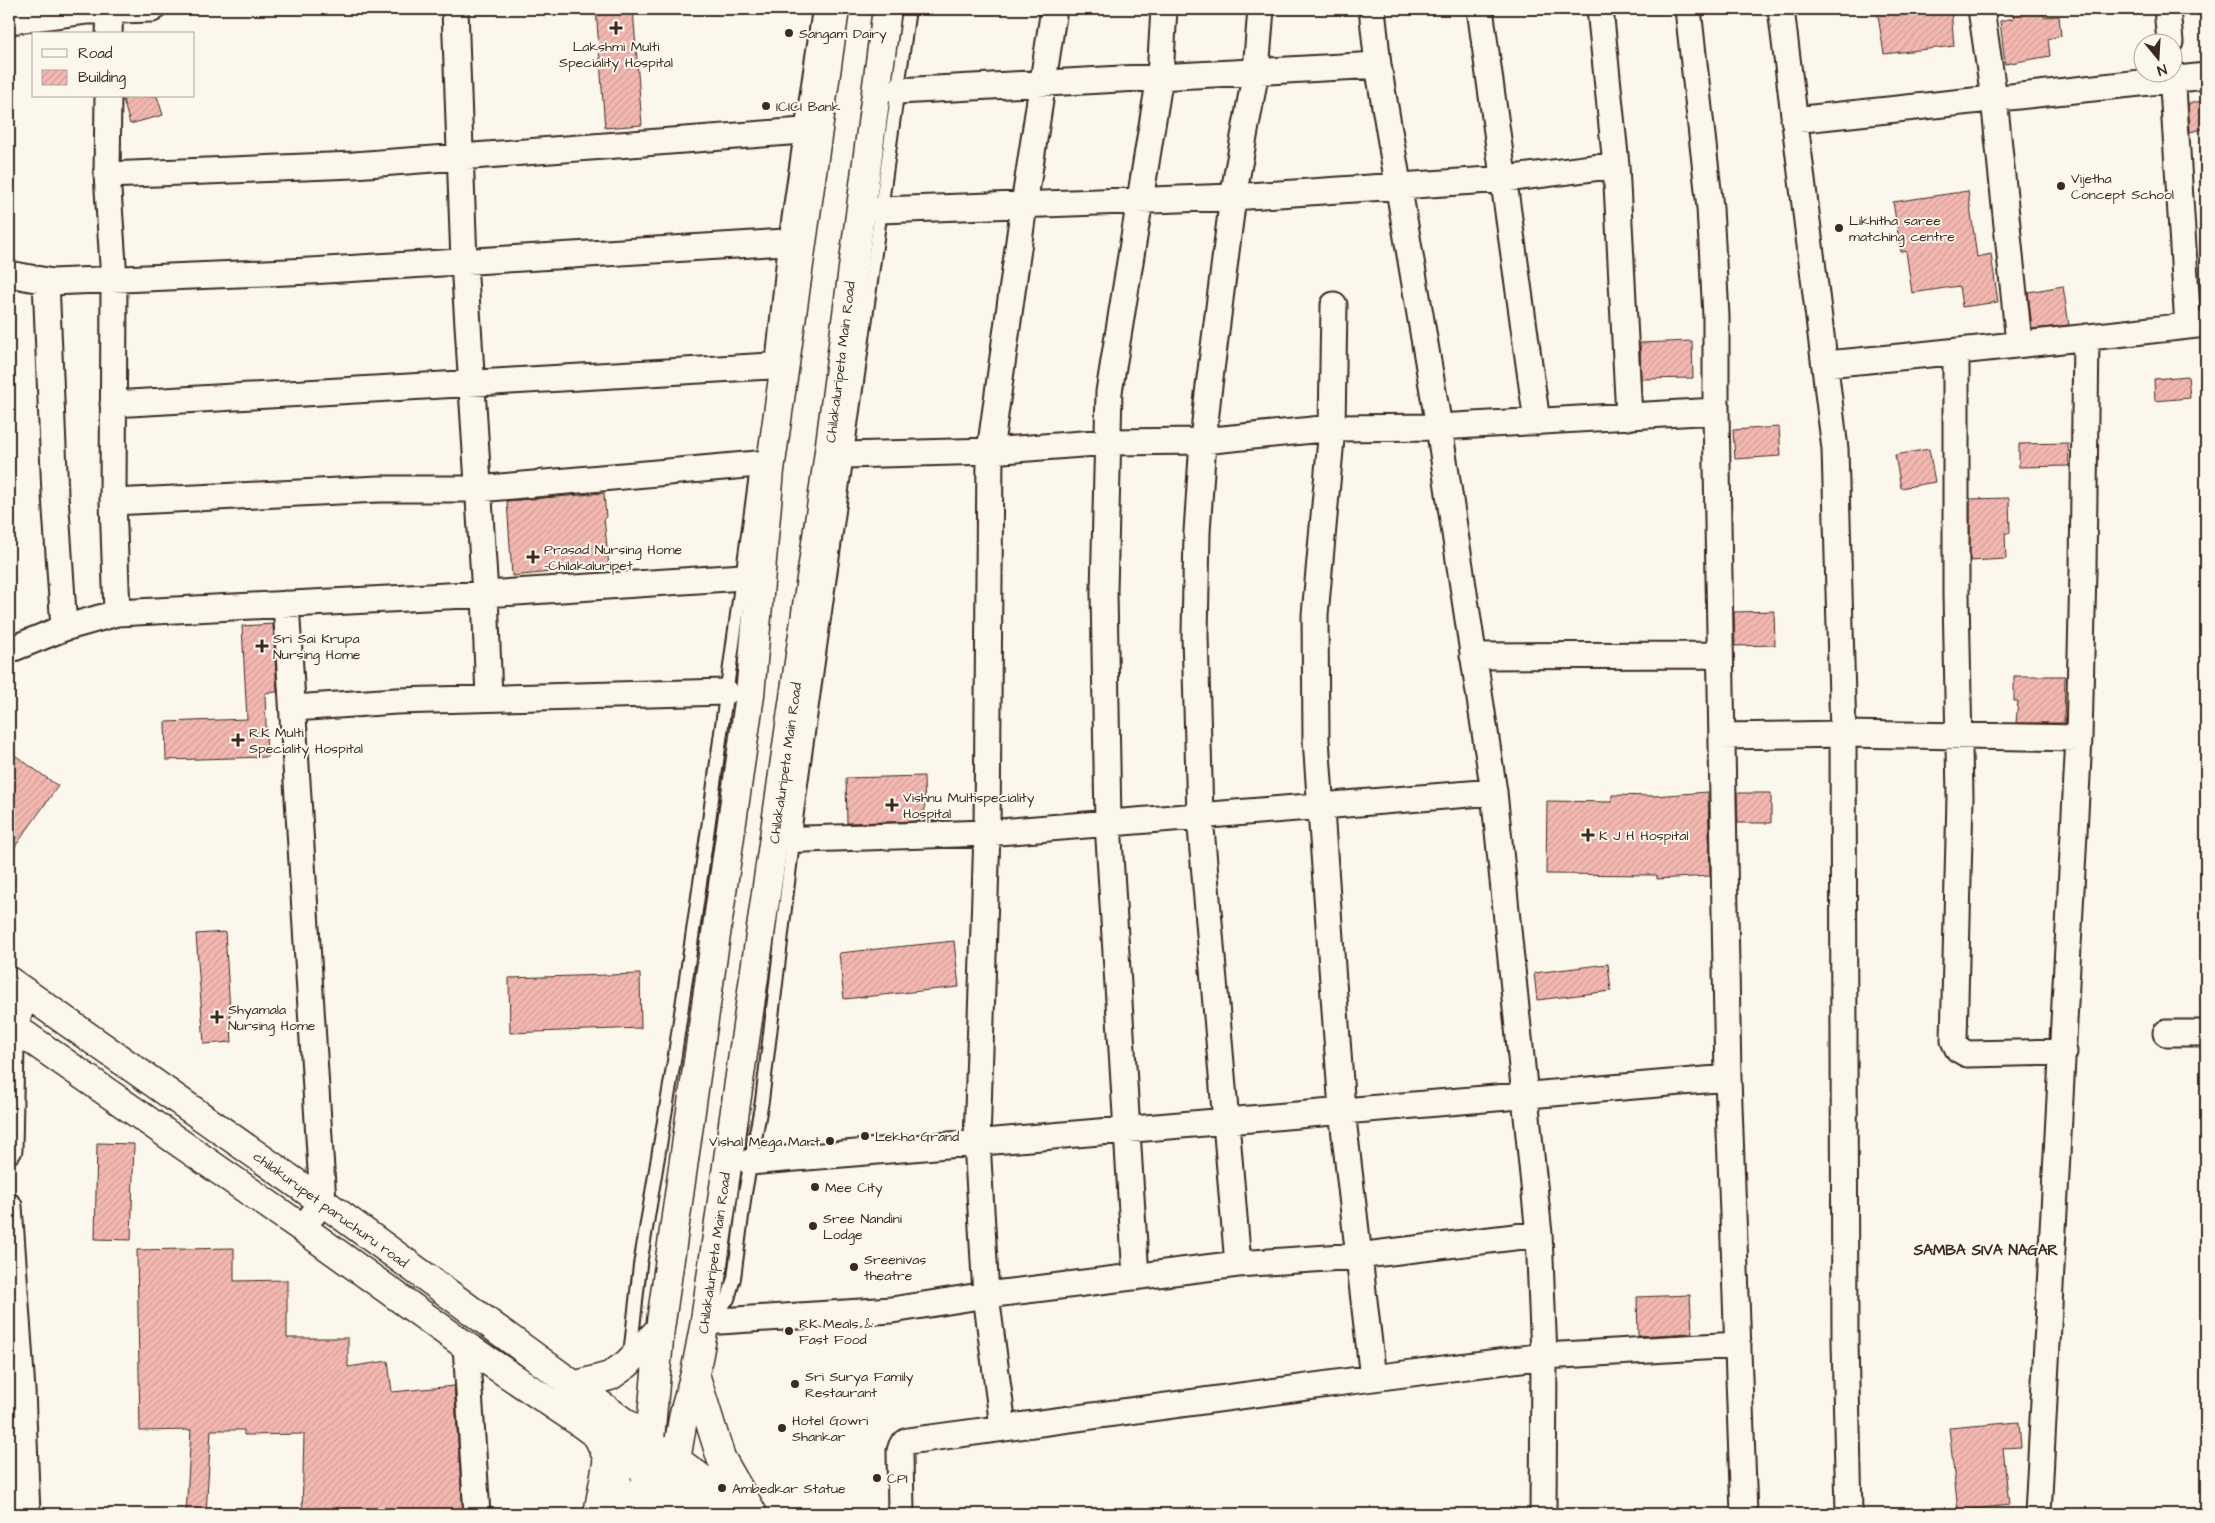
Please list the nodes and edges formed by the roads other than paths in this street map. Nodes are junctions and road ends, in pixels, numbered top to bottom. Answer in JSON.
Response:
{"nodes":[{"id":1,"x":152,"y":9,"type":"edge"},
{"id":2,"x":455,"y":9,"type":"edge"},
{"id":3,"x":819,"y":9,"type":"edge"},
{"id":4,"x":834,"y":9,"type":"edge"},
{"id":5,"x":887,"y":9,"type":"edge"},
{"id":6,"x":909,"y":9,"type":"edge"},
{"id":7,"x":1054,"y":9,"type":"edge"},
{"id":8,"x":1164,"y":9,"type":"edge"},
{"id":9,"x":1262,"y":9,"type":"edge"},
{"id":10,"x":1372,"y":9,"type":"edge"},
{"id":11,"x":1480,"y":9,"type":"edge"},
{"id":12,"x":1600,"y":9,"type":"edge"},
{"id":13,"x":1688,"y":9,"type":"edge"},
{"id":14,"x":1781,"y":9,"type":"edge"},
{"id":15,"x":1981,"y":9,"type":"edge"},
{"id":16,"x":2167,"y":9,"type":"edge"},
{"id":17,"x":98,"y":16,"type":"edge"},
{"id":18,"x":9,"y":21,"type":"edge"},
{"id":19,"x":2169,"y":32,"type":"edge"},
{"id":20,"x":1378,"y":65,"type":"junction"},
{"id":21,"x":1256,"y":72,"type":"junction"},
{"id":22,"x":1160,"y":76,"type":"junction"},
{"id":23,"x":2182,"y":76,"type":"edge"},
{"id":24,"x":2206,"y":76,"type":"edge"},
{"id":25,"x":2132,"y":81,"type":"edge"},
{"id":26,"x":1044,"y":82,"type":"junction"},
{"id":27,"x":2173,"y":82,"type":"edge"},
{"id":28,"x":898,"y":91,"type":"junction"},
{"id":29,"x":108,"y":98,"type":"edge"},
{"id":30,"x":1994,"y":98,"type":"junction"},
{"id":31,"x":1794,"y":120,"type":"junction"},
{"id":32,"x":803,"y":130,"type":"junction"},
{"id":33,"x":459,"y":157,"type":"junction"},
{"id":34,"x":1616,"y":166,"type":"junction"},
{"id":35,"x":106,"y":175,"type":"junction"},
{"id":36,"x":1504,"y":179,"type":"junction"},
{"id":37,"x":1400,"y":186,"type":"junction"},
{"id":38,"x":1233,"y":197,"type":"junction"},
{"id":39,"x":1140,"y":201,"type":"junction"},
{"id":40,"x":1024,"y":205,"type":"junction"},
{"id":41,"x":880,"y":210,"type":"junction"},
{"id":42,"x":786,"y":242,"type":"junction"},
{"id":43,"x":464,"y":262,"type":"junction"},
{"id":44,"x":9,"y":274,"type":"edge"},
{"id":45,"x":114,"y":279,"type":"junction"},
{"id":46,"x":46,"y":281,"type":"junction"},
{"id":47,"x":1334,"y":305,"type":"dead end"},
{"id":48,"x":2197,"y":325,"type":"edge"},
{"id":49,"x":2086,"y":337,"type":"junction"},
{"id":50,"x":2019,"y":343,"type":"junction"},
{"id":51,"x":1956,"y":353,"type":"junction"},
{"id":52,"x":1825,"y":364,"type":"junction"},
{"id":53,"x":771,"y":371,"type":"joint"},
{"id":54,"x":471,"y":383,"type":"junction"},
{"id":55,"x":113,"y":404,"type":"junction"},
{"id":56,"x":1716,"y":411,"type":"junction"},
{"id":57,"x":1629,"y":417,"type":"junction"},
{"id":58,"x":1537,"y":422,"type":"junction"},
{"id":59,"x":1332,"y":428,"type":"junction"},
{"id":60,"x":1439,"y":428,"type":"junction"},
{"id":61,"x":1203,"y":441,"type":"junction"},
{"id":62,"x":1108,"y":442,"type":"junction"},
{"id":63,"x":990,"y":451,"type":"junction"},
{"id":64,"x":758,"y":454,"type":"joint"},
{"id":65,"x":846,"y":455,"type":"junction"},
{"id":66,"x":478,"y":489,"type":"junction"},
{"id":67,"x":113,"y":502,"type":"junction"},
{"id":68,"x":743,"y":577,"type":"junction"},
{"id":69,"x":485,"y":594,"type":"junction"},
{"id":70,"x":286,"y":604,"type":"junction"},
{"id":71,"x":117,"y":613,"type":"junction"},
{"id":72,"x":64,"y":628,"type":"junction"},
{"id":73,"x":9,"y":650,"type":"edge"},
{"id":74,"x":1720,"y":655,"type":"junction"},
{"id":75,"x":1473,"y":656,"type":"junction"},
{"id":76,"x":726,"y":692,"type":"junction"},
{"id":77,"x":489,"y":698,"type":"junction"},
{"id":78,"x":294,"y":708,"type":"junction"},
{"id":79,"x":1843,"y":734,"type":"junction"},
{"id":80,"x":1960,"y":735,"type":"junction"},
{"id":81,"x":1722,"y":736,"type":"junction"},
{"id":82,"x":2079,"y":738,"type":"junction"},
{"id":83,"x":1494,"y":792,"type":"junction"},
{"id":84,"x":1319,"y":806,"type":"junction"},
{"id":85,"x":1200,"y":816,"type":"junction"},
{"id":86,"x":1108,"y":823,"type":"junction"},
{"id":87,"x":987,"y":833,"type":"junction"},
{"id":88,"x":784,"y":840,"type":"junction"},
{"id":89,"x":18,"y":987,"type":"edge"},
{"id":90,"x":11,"y":1025,"type":"edge"},
{"id":91,"x":2166,"y":1033,"type":"dead end"},
{"id":92,"x":2206,"y":1033,"type":"edge"},
{"id":93,"x":2064,"y":1052,"type":"junction"},
{"id":94,"x":1728,"y":1078,"type":"junction"},
{"id":95,"x":1526,"y":1094,"type":"junction"},
{"id":96,"x":1342,"y":1110,"type":"junction"},
{"id":97,"x":1226,"y":1120,"type":"junction"},
{"id":98,"x":1128,"y":1128,"type":"junction"},
{"id":99,"x":977,"y":1142,"type":"junction"},
{"id":100,"x":9,"y":1150,"type":"edge"},
{"id":101,"x":750,"y":1162,"type":"junction"},
{"id":102,"x":323,"y":1202,"type":"junction"},
{"id":103,"x":9,"y":1206,"type":"edge"},
{"id":104,"x":302,"y":1228,"type":"junction"},
{"id":105,"x":1539,"y":1234,"type":"junction"},
{"id":106,"x":1357,"y":1256,"type":"junction"},
{"id":107,"x":1238,"y":1264,"type":"junction"},
{"id":108,"x":1136,"y":1277,"type":"junction"},
{"id":109,"x":986,"y":1295,"type":"junction"},
{"id":110,"x":704,"y":1325,"type":"junction"},
{"id":111,"x":660,"y":1329,"type":"junction"},
{"id":112,"x":1738,"y":1345,"type":"junction"},
{"id":113,"x":466,"y":1346,"type":"junction"},
{"id":114,"x":1544,"y":1356,"type":"junction"},
{"id":115,"x":630,"y":1361,"type":"junction"},
{"id":116,"x":695,"y":1374,"type":"junction"},
{"id":117,"x":1373,"y":1378,"type":"junction"},
{"id":118,"x":573,"y":1386,"type":"junction"},
{"id":119,"x":1003,"y":1427,"type":"junction"},
{"id":120,"x":650,"y":1441,"type":"junction"},
{"id":121,"x":603,"y":1447,"type":"junction"},
{"id":122,"x":647,"y":1472,"type":"junction"},
{"id":123,"x":674,"y":1472,"type":"junction"},
{"id":124,"x":27,"y":1514,"type":"edge"},
{"id":125,"x":477,"y":1514,"type":"edge"},
{"id":126,"x":598,"y":1514,"type":"edge"},
{"id":127,"x":625,"y":1514,"type":"edge"},
{"id":128,"x":641,"y":1514,"type":"edge"},
{"id":129,"x":667,"y":1514,"type":"edge"},
{"id":130,"x":714,"y":1514,"type":"edge"},
{"id":131,"x":752,"y":1514,"type":"edge"},
{"id":132,"x":901,"y":1514,"type":"edge"},
{"id":133,"x":1543,"y":1514,"type":"edge"},
{"id":134,"x":1744,"y":1514,"type":"edge"},
{"id":135,"x":1849,"y":1514,"type":"edge"},
{"id":136,"x":2038,"y":1514,"type":"edge"}],
"edges":[{"from":1,"to":17,"type":"street"},
{"from":2,"to":33,"type":"street"},
{"from":3,"to":32,"type":"lane"},
{"from":4,"to":111,"type":"main road"},
{"from":5,"to":88,"type":"main road","name":"Chilakaluripeta Main Road"},
{"from":6,"to":28,"type":"lane"},
{"from":7,"to":26,"type":"street"},
{"from":8,"to":22,"type":"street"},
{"from":9,"to":21,"type":"street"},
{"from":10,"to":20,"type":"street"},
{"from":11,"to":36,"type":"street"},
{"from":12,"to":34,"type":"street"},
{"from":13,"to":56,"type":"street"},
{"from":14,"to":31,"type":"street"},
{"from":15,"to":30,"type":"street"},
{"from":16,"to":19,"type":"street"},
{"from":17,"to":18,"type":"street"},
{"from":20,"to":21,"type":"street"},
{"from":20,"to":37,"type":"street"},
{"from":21,"to":22,"type":"street"},
{"from":21,"to":38,"type":"street"},
{"from":22,"to":26,"type":"street"},
{"from":22,"to":39,"type":"street"},
{"from":23,"to":24,"type":"street"},
{"from":25,"to":30,"type":"street"},
{"from":26,"to":28,"type":"street"},
{"from":26,"to":40,"type":"street"},
{"from":27,"to":48,"type":"street"},
{"from":28,"to":41,"type":"lane"},
{"from":29,"to":35,"type":"street"},
{"from":30,"to":31,"type":"street"},
{"from":30,"to":50,"type":"street"},
{"from":31,"to":52,"type":"street"},
{"from":32,"to":33,"type":"street"},
{"from":32,"to":42,"type":"lane"},
{"from":33,"to":35,"type":"street"},
{"from":33,"to":43,"type":"street"},
{"from":34,"to":36,"type":"street"},
{"from":34,"to":57,"type":"street"},
{"from":35,"to":45,"type":"street"},
{"from":36,"to":37,"type":"street"},
{"from":36,"to":58,"type":"street"},
{"from":37,"to":38,"type":"street"},
{"from":37,"to":60,"type":"street"},
{"from":38,"to":39,"type":"street"},
{"from":38,"to":61,"type":"street"},
{"from":39,"to":40,"type":"street"},
{"from":39,"to":62,"type":"street"},
{"from":40,"to":41,"type":"street"},
{"from":40,"to":63,"type":"street"},
{"from":41,"to":65,"type":"lane"},
{"from":42,"to":43,"type":"street"},
{"from":42,"to":53,"type":"lane"},
{"from":43,"to":45,"type":"street"},
{"from":43,"to":54,"type":"street"},
{"from":44,"to":46,"type":"street"},
{"from":45,"to":46,"type":"street"},
{"from":45,"to":55,"type":"street"},
{"from":46,"to":72,"type":"street"},
{"from":47,"to":59,"type":"street"},
{"from":48,"to":49,"type":"street"},
{"from":49,"to":50,"type":"street"},
{"from":49,"to":82,"type":"street"},
{"from":50,"to":51,"type":"street"},
{"from":51,"to":52,"type":"street"},
{"from":51,"to":80,"type":"street"},
{"from":52,"to":79,"type":"street"},
{"from":53,"to":54,"type":"street"},
{"from":54,"to":55,"type":"street"},
{"from":54,"to":66,"type":"street"},
{"from":55,"to":67,"type":"street"},
{"from":56,"to":57,"type":"street"},
{"from":56,"to":74,"type":"street"},
{"from":57,"to":58,"type":"street"},
{"from":58,"to":60,"type":"street"},
{"from":59,"to":60,"type":"street"},
{"from":59,"to":61,"type":"street"},
{"from":59,"to":84,"type":"street"},
{"from":60,"to":75,"type":"street"},
{"from":61,"to":62,"type":"street"},
{"from":61,"to":85,"type":"street"},
{"from":62,"to":63,"type":"street"},
{"from":62,"to":86,"type":"street"},
{"from":63,"to":65,"type":"street"},
{"from":63,"to":87,"type":"street"},
{"from":64,"to":66,"type":"street"},
{"from":64,"to":68,"type":"lane"},
{"from":65,"to":88,"type":"lane"},
{"from":66,"to":67,"type":"street"},
{"from":66,"to":69,"type":"street"},
{"from":67,"to":71,"type":"street"},
{"from":68,"to":69,"type":"street"},
{"from":68,"to":76,"type":"lane"},
{"from":69,"to":70,"type":"street"},
{"from":69,"to":77,"type":"street"},
{"from":70,"to":71,"type":"street"},
{"from":70,"to":78,"type":"street"},
{"from":71,"to":72,"type":"street"},
{"from":72,"to":73,"type":"street"},
{"from":74,"to":75,"type":"street"},
{"from":74,"to":81,"type":"street"},
{"from":75,"to":83,"type":"street"},
{"from":76,"to":77,"type":"street"},
{"from":76,"to":115,"type":"lane"},
{"from":77,"to":78,"type":"street"},
{"from":78,"to":102,"type":"street"},
{"from":79,"to":80,"type":"street"},
{"from":79,"to":81,"type":"street"},
{"from":79,"to":135,"type":"street"},
{"from":80,"to":82,"type":"street"},
{"from":80,"to":93,"type":"street"},
{"from":81,"to":94,"type":"street"},
{"from":82,"to":93,"type":"street"},
{"from":83,"to":84,"type":"street"},
{"from":83,"to":95,"type":"street"},
{"from":84,"to":85,"type":"street"},
{"from":84,"to":96,"type":"street"},
{"from":85,"to":86,"type":"street"},
{"from":85,"to":97,"type":"street"},
{"from":86,"to":87,"type":"street"},
{"from":86,"to":98,"type":"street"},
{"from":87,"to":88,"type":"street"},
{"from":87,"to":99,"type":"street"},
{"from":88,"to":101,"type":"lane"},
{"from":88,"to":110,"type":"main road","name":"Chilakaluripeta Main Road"},
{"from":89,"to":90,"type":"street"},
{"from":89,"to":102,"type":"main road","name":"chilakurupet paruchuru road"},
{"from":90,"to":100,"type":"street"},
{"from":90,"to":104,"type":"main road"},
{"from":91,"to":92,"type":"street"},
{"from":93,"to":136,"type":"street"},
{"from":94,"to":95,"type":"street"},
{"from":94,"to":112,"type":"street"},
{"from":95,"to":96,"type":"street"},
{"from":95,"to":105,"type":"street"},
{"from":96,"to":97,"type":"street"},
{"from":96,"to":106,"type":"street"},
{"from":97,"to":98,"type":"street"},
{"from":97,"to":107,"type":"street"},
{"from":98,"to":99,"type":"street"},
{"from":98,"to":108,"type":"street"},
{"from":99,"to":101,"type":"street"},
{"from":99,"to":109,"type":"street"},
{"from":101,"to":110,"type":"lane"},
{"from":102,"to":104,"type":"street"},
{"from":102,"to":118,"type":"main road","name":"chilakurupet paruchuru road"},
{"from":103,"to":124,"type":"street"},
{"from":104,"to":113,"type":"main road"},
{"from":105,"to":106,"type":"street"},
{"from":105,"to":114,"type":"street"},
{"from":106,"to":107,"type":"street"},
{"from":106,"to":117,"type":"street"},
{"from":107,"to":108,"type":"street"},
{"from":108,"to":109,"type":"street"},
{"from":109,"to":110,"type":"street"},
{"from":109,"to":119,"type":"street"},
{"from":110,"to":116,"type":"main road","name":"Chilakaluripeta Main Road"},
{"from":111,"to":115,"type":"main road"},
{"from":111,"to":120,"type":"main road"},
{"from":112,"to":114,"type":"street"},
{"from":112,"to":134,"type":"street"},
{"from":113,"to":121,"type":"main road"},
{"from":113,"to":125,"type":"street"},
{"from":114,"to":117,"type":"street"},
{"from":114,"to":133,"type":"street"},
{"from":115,"to":118,"type":"main road"},
{"from":116,"to":123,"type":"main road","name":"Chilakaluripeta Main Road"},
{"from":116,"to":131,"type":"main road"},
{"from":117,"to":119,"type":"street"},
{"from":118,"to":120,"type":"main road","name":"chilakurupet paruchuru road"},
{"from":119,"to":132,"type":"street"},
{"from":120,"to":122,"type":"main road"},
{"from":120,"to":123,"type":"main road","name":"chilakurupet paruchuru road"},
{"from":121,"to":122,"type":"main road"},
{"from":121,"to":126,"type":"main road"},
{"from":121,"to":127,"type":"main road"},
{"from":122,"to":123,"type":"main road"},
{"from":122,"to":128,"type":"main road"},
{"from":123,"to":129,"type":"main road","name":"Chilakaluripeta Main Road"},
{"from":123,"to":130,"type":"main road"},
{"from":123,"to":131,"type":"main road"}]}
